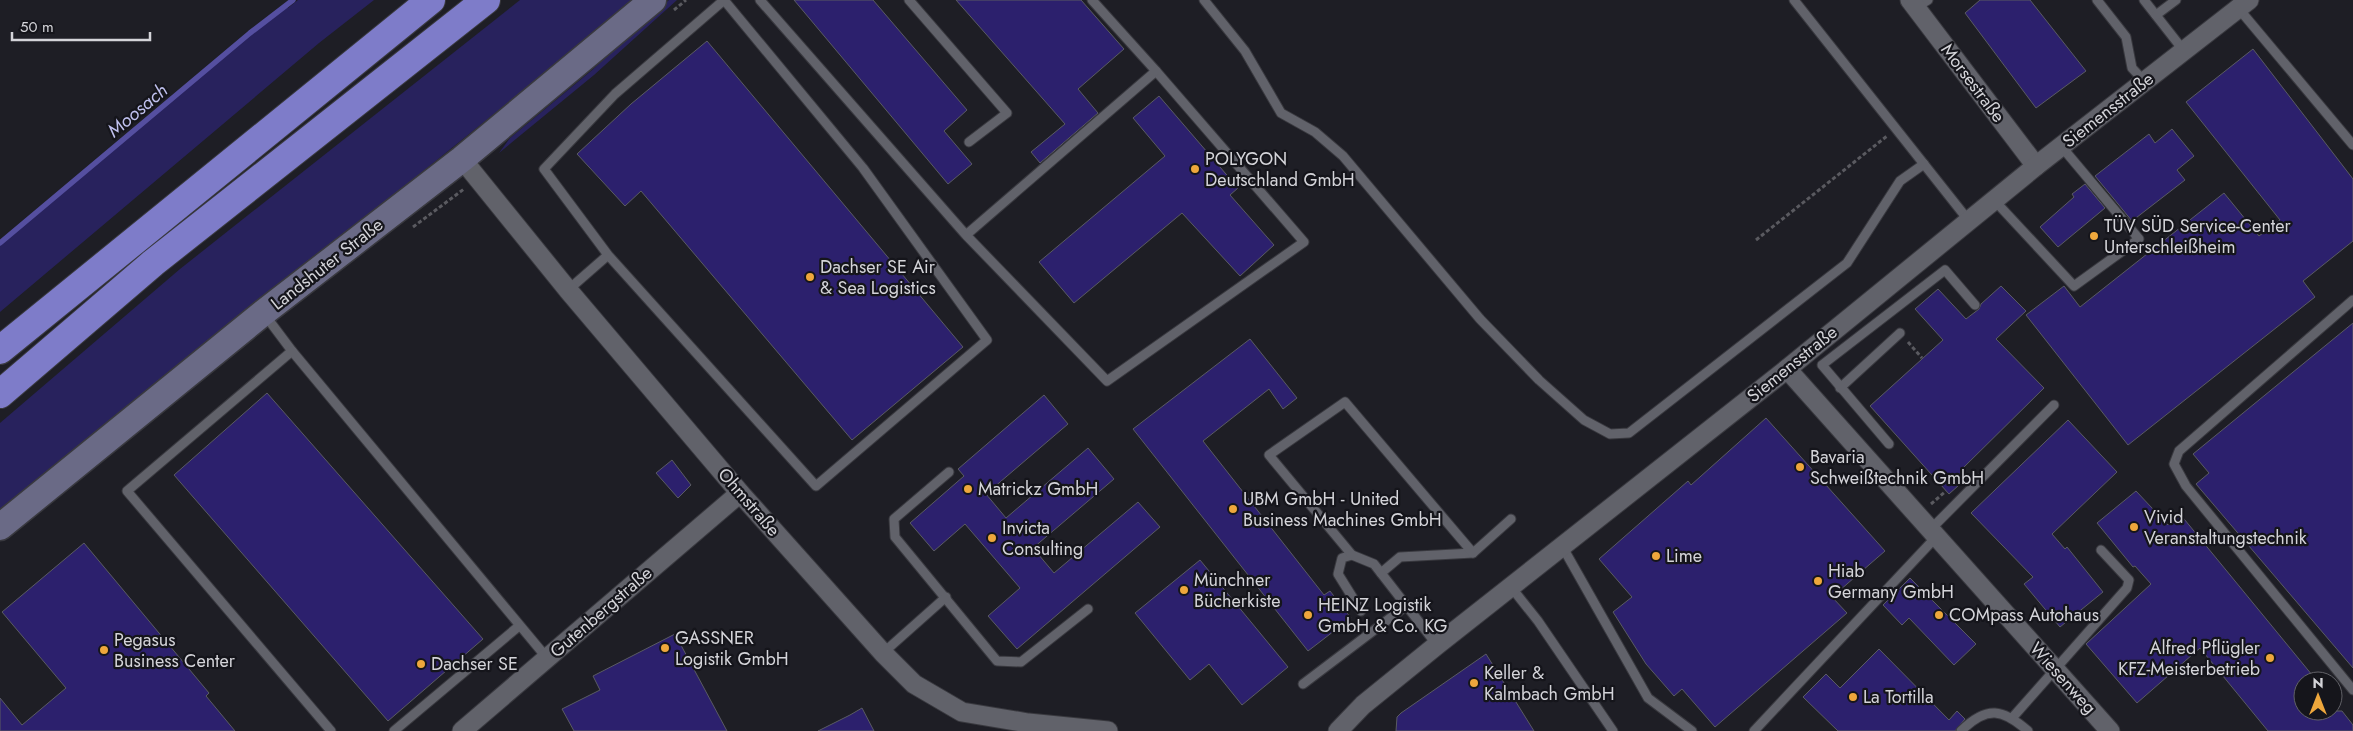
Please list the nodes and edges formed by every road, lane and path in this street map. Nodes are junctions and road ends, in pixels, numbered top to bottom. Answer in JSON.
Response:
{"nodes":[{"id":1,"x":431,"y":0,"type":"edge"},
{"id":2,"x":486,"y":0,"type":"edge"},
{"id":3,"x":653,"y":0,"type":"edge"},
{"id":4,"x":760,"y":0,"type":"edge"},
{"id":5,"x":909,"y":0,"type":"edge"},
{"id":6,"x":1092,"y":0,"type":"edge"},
{"id":7,"x":1204,"y":0,"type":"edge"},
{"id":8,"x":1794,"y":0,"type":"edge"},
{"id":9,"x":2097,"y":0,"type":"edge"},
{"id":10,"x":2144,"y":0,"type":"edge"},
{"id":11,"x":2176,"y":0,"type":"edge"},
{"id":12,"x":1918,"y":2,"type":"edge"},
{"id":13,"x":2244,"y":4,"type":"edge"},
{"id":14,"x":2156,"y":15,"type":"junction"},
{"id":15,"x":2184,"y":51,"type":"junction"},
{"id":16,"x":1156,"y":71,"type":"junction"},
{"id":17,"x":2145,"y":82,"type":"junction"},
{"id":18,"x":1896,"y":129,"type":"junction"},
{"id":19,"x":969,"y":142,"type":"dead end"},
{"id":20,"x":2353,"y":144,"type":"edge"},
{"id":21,"x":2061,"y":146,"type":"junction"},
{"id":22,"x":462,"y":159,"type":"junction"},
{"id":23,"x":1924,"y":164,"type":"junction"},
{"id":24,"x":2036,"y":166,"type":"junction"},
{"id":25,"x":1994,"y":200,"type":"junction"},
{"id":26,"x":1969,"y":221,"type":"junction"},
{"id":27,"x":966,"y":235,"type":"junction"},
{"id":28,"x":1756,"y":240,"type":"dead end"},
{"id":29,"x":608,"y":255,"type":"junction"},
{"id":30,"x":568,"y":290,"type":"junction"},
{"id":31,"x":2353,"y":300,"type":"edge"},
{"id":32,"x":1975,"y":305,"type":"dead end"},
{"id":33,"x":263,"y":313,"type":"junction"},
{"id":34,"x":1900,"y":333,"type":"joint"},
{"id":35,"x":0,"y":350,"type":"edge"},
{"id":36,"x":292,"y":351,"type":"junction"},
{"id":37,"x":1922,"y":358,"type":"dead end"},
{"id":38,"x":1786,"y":369,"type":"junction"},
{"id":39,"x":1840,"y":388,"type":"junction"},
{"id":40,"x":0,"y":394,"type":"edge"},
{"id":41,"x":2054,"y":405,"type":"dead end"},
{"id":42,"x":1890,"y":444,"type":"dead end"},
{"id":43,"x":949,"y":472,"type":"dead end"},
{"id":44,"x":1946,"y":491,"type":"dead end"},
{"id":45,"x":740,"y":493,"type":"junction"},
{"id":46,"x":1927,"y":507,"type":"dead end"},
{"id":47,"x":1511,"y":519,"type":"dead end"},
{"id":48,"x":0,"y":527,"type":"edge"},
{"id":49,"x":1934,"y":532,"type":"junction"},
{"id":50,"x":1562,"y":546,"type":"junction"},
{"id":51,"x":2102,"y":550,"type":"dead end"},
{"id":52,"x":1473,"y":553,"type":"junction"},
{"id":53,"x":1352,"y":554,"type":"junction"},
{"id":54,"x":1381,"y":574,"type":"junction"},
{"id":55,"x":1511,"y":586,"type":"junction"},
{"id":56,"x":946,"y":597,"type":"junction"},
{"id":57,"x":1406,"y":606,"type":"junction"},
{"id":58,"x":1088,"y":609,"type":"dead end"},
{"id":59,"x":1361,"y":611,"type":"dead end"},
{"id":60,"x":519,"y":626,"type":"junction"},
{"id":61,"x":1437,"y":645,"type":"junction"},
{"id":62,"x":883,"y":653,"type":"junction"},
{"id":63,"x":547,"y":658,"type":"junction"},
{"id":64,"x":2055,"y":668,"type":"junction"},
{"id":65,"x":1303,"y":684,"type":"dead end"},
{"id":66,"x":2353,"y":690,"type":"edge"},
{"id":67,"x":2012,"y":717,"type":"junction"},
{"id":68,"x":331,"y":731,"type":"edge"},
{"id":69,"x":394,"y":731,"type":"edge"},
{"id":70,"x":462,"y":731,"type":"edge"},
{"id":71,"x":1108,"y":731,"type":"edge"},
{"id":72,"x":1338,"y":731,"type":"edge"},
{"id":73,"x":1612,"y":731,"type":"edge"},
{"id":74,"x":1692,"y":731,"type":"edge"},
{"id":75,"x":1754,"y":731,"type":"edge"},
{"id":76,"x":1961,"y":731,"type":"edge"},
{"id":77,"x":2028,"y":731,"type":"edge"},
{"id":78,"x":2110,"y":731,"type":"edge"}],
"edges":[{"from":1,"to":35,"type":"highway"},
{"from":2,"to":40,"type":"highway"},
{"from":3,"to":22,"type":"main road","name":"Landshuter Straße"},
{"from":4,"to":27,"type":"lane"},
{"from":5,"to":19,"type":"lane"},
{"from":6,"to":16,"type":"lane"},
{"from":7,"to":23,"type":"lane"},
{"from":8,"to":18,"type":"lane"},
{"from":9,"to":17,"type":"lane"},
{"from":10,"to":14,"type":"lane"},
{"from":11,"to":14,"type":"lane"},
{"from":12,"to":24,"type":"street","name":"Morsestraße"},
{"from":13,"to":15,"type":"street","name":"Siemensstraße"},
{"from":13,"to":20,"type":"lane"},
{"from":14,"to":15,"type":"lane"},
{"from":15,"to":17,"type":"street","name":"Siemensstraße"},
{"from":16,"to":27,"type":"lane"},
{"from":16,"to":27,"type":"lane"},
{"from":17,"to":21,"type":"street","name":"Siemensstraße"},
{"from":18,"to":23,"type":"lane"},
{"from":18,"to":28,"type":"path"},
{"from":21,"to":24,"type":"street","name":"Siemensstraße"},
{"from":21,"to":25,"type":"lane"},
{"from":22,"to":30,"type":"street","name":"Ohmstraße"},
{"from":22,"to":33,"type":"main road","name":"Landshuter Straße"},
{"from":23,"to":26,"type":"lane"},
{"from":24,"to":25,"type":"street","name":"Siemensstraße"},
{"from":25,"to":26,"type":"street","name":"Siemensstraße"},
{"from":26,"to":38,"type":"street","name":"Siemensstraße"},
{"from":29,"to":29,"type":"lane"},
{"from":29,"to":30,"type":"lane"},
{"from":30,"to":45,"type":"street","name":"Ohmstraße"},
{"from":31,"to":66,"type":"lane"},
{"from":32,"to":39,"type":"lane"},
{"from":33,"to":36,"type":"lane"},
{"from":33,"to":48,"type":"main road","name":"Landshuter Straße"},
{"from":34,"to":37,"type":"path"},
{"from":34,"to":39,"type":"lane"},
{"from":36,"to":60,"type":"lane"},
{"from":36,"to":68,"type":"lane"},
{"from":38,"to":49,"type":"street","name":"Wiesenweg"},
{"from":38,"to":50,"type":"street","name":"Siemensstraße"},
{"from":39,"to":42,"type":"lane"},
{"from":41,"to":49,"type":"lane"},
{"from":43,"to":56,"type":"lane"},
{"from":44,"to":46,"type":"path"},
{"from":45,"to":62,"type":"street","name":"Ohmstraße"},
{"from":45,"to":63,"type":"street","name":"Gutenbergstraße"},
{"from":47,"to":52,"type":"lane"},
{"from":49,"to":64,"type":"street","name":"Wiesenweg"},
{"from":49,"to":75,"type":"lane"},
{"from":50,"to":55,"type":"street","name":"Siemensstraße"},
{"from":50,"to":74,"type":"lane"},
{"from":51,"to":64,"type":"lane"},
{"from":52,"to":53,"type":"lane"},
{"from":52,"to":54,"type":"lane"},
{"from":53,"to":54,"type":"lane"},
{"from":53,"to":59,"type":"lane"},
{"from":54,"to":57,"type":"lane"},
{"from":55,"to":61,"type":"street","name":"Siemensstraße"},
{"from":55,"to":73,"type":"lane"},
{"from":56,"to":58,"type":"lane"},
{"from":56,"to":62,"type":"lane"},
{"from":57,"to":61,"type":"lane"},
{"from":57,"to":65,"type":"lane"},
{"from":60,"to":63,"type":"lane"},
{"from":60,"to":69,"type":"lane"},
{"from":61,"to":72,"type":"street","name":"Siemensstraße"},
{"from":62,"to":71,"type":"street","name":"Ohmstraße"},
{"from":63,"to":70,"type":"street","name":"Gutenbergstraße"},
{"from":64,"to":67,"type":"lane"},
{"from":64,"to":78,"type":"street","name":"Wiesenweg"},
{"from":67,"to":76,"type":"lane"},
{"from":67,"to":77,"type":"lane"}]}
